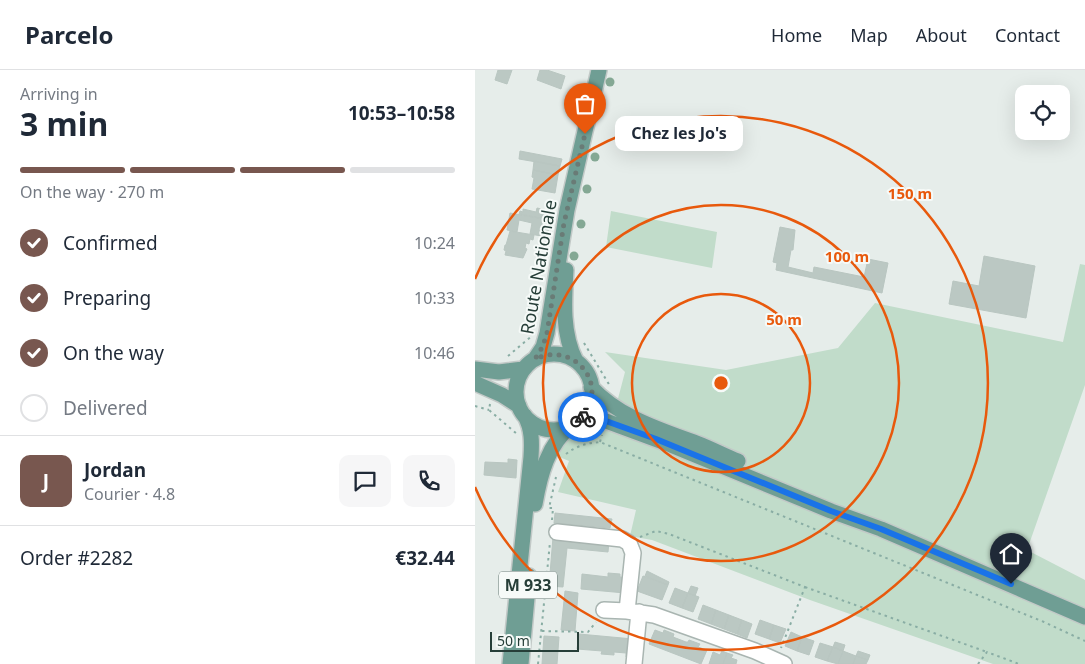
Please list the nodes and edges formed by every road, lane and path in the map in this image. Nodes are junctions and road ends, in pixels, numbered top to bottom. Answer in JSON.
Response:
{"nodes":[{"id":1,"x":599,"y":70,"type":"edge"},
{"id":2,"x":575,"y":181,"type":"junction"},
{"id":3,"x":535,"y":359,"type":"junction"},
{"id":4,"x":576,"y":361,"type":"junction"},
{"id":5,"x":475,"y":370,"type":"edge"},
{"id":6,"x":523,"y":370,"type":"junction"},
{"id":7,"x":475,"y":383,"type":"edge"},
{"id":8,"x":591,"y":387,"type":"junction"},
{"id":9,"x":475,"y":406,"type":"edge"},
{"id":10,"x":489,"y":410,"type":"dead end"},
{"id":11,"x":522,"y":411,"type":"junction"},
{"id":12,"x":574,"y":423,"type":"junction"},
{"id":13,"x":551,"y":451,"type":"junction"},
{"id":14,"x":556,"y":474,"type":"dead end"},
{"id":15,"x":865,"y":523,"type":"junction"},
{"id":16,"x":553,"y":532,"type":"junction"},
{"id":17,"x":629,"y":543,"type":"junction"},
{"id":18,"x":805,"y":586,"type":"junction"},
{"id":19,"x":604,"y":610,"type":"joint"},
{"id":20,"x":633,"y":611,"type":"junction"},
{"id":21,"x":1085,"y":617,"type":"edge"},
{"id":22,"x":542,"y":631,"type":"junction"},
{"id":23,"x":1085,"y":641,"type":"edge"},
{"id":24,"x":987,"y":652,"type":"junction"},
{"id":25,"x":781,"y":663,"type":"edge"},
{"id":26,"x":510,"y":664,"type":"edge"},
{"id":27,"x":521,"y":664,"type":"edge"},
{"id":28,"x":538,"y":664,"type":"edge"},
{"id":29,"x":634,"y":664,"type":"edge"},
{"id":30,"x":978,"y":664,"type":"edge"},
{"id":31,"x":1019,"y":664,"type":"edge"}],
"edges":[{"from":1,"to":2,"type":"main road","name":"Route Nationale"},
{"from":2,"to":3,"type":"main road","name":"Route Nationale"},
{"from":2,"to":4,"type":"main road","name":"Route Nationale"},
{"from":3,"to":4,"type":"main road"},
{"from":3,"to":6,"type":"main road"},
{"from":4,"to":8,"type":"main road"},
{"from":5,"to":6,"type":"main road"},
{"from":6,"to":11,"type":"main road"},
{"from":7,"to":11,"type":"main road"},
{"from":8,"to":12,"type":"main road"},
{"from":8,"to":15,"type":"main road"},
{"from":9,"to":10,"type":"path"},
{"from":11,"to":12,"type":"main road"},
{"from":11,"to":26,"type":"main road","number":"M 933"},
{"from":12,"to":13,"type":"main road","number":"M 933"},
{"from":12,"to":15,"type":"main road"},
{"from":13,"to":23,"type":"path"},
{"from":13,"to":27,"type":"main road","number":"M 933"},
{"from":14,"to":16,"type":"path"},
{"from":15,"to":21,"type":"main road"},
{"from":16,"to":17,"type":"street"},
{"from":16,"to":22,"type":"path"},
{"from":17,"to":18,"type":"path"},
{"from":17,"to":20,"type":"street"},
{"from":18,"to":24,"type":"path"},
{"from":18,"to":25,"type":"path"},
{"from":19,"to":20,"type":"street"},
{"from":19,"to":22,"type":"path"},
{"from":20,"to":25,"type":"street"},
{"from":20,"to":29,"type":"street"},
{"from":22,"to":28,"type":"path"},
{"from":24,"to":30,"type":"path"},
{"from":24,"to":31,"type":"path"}]}
